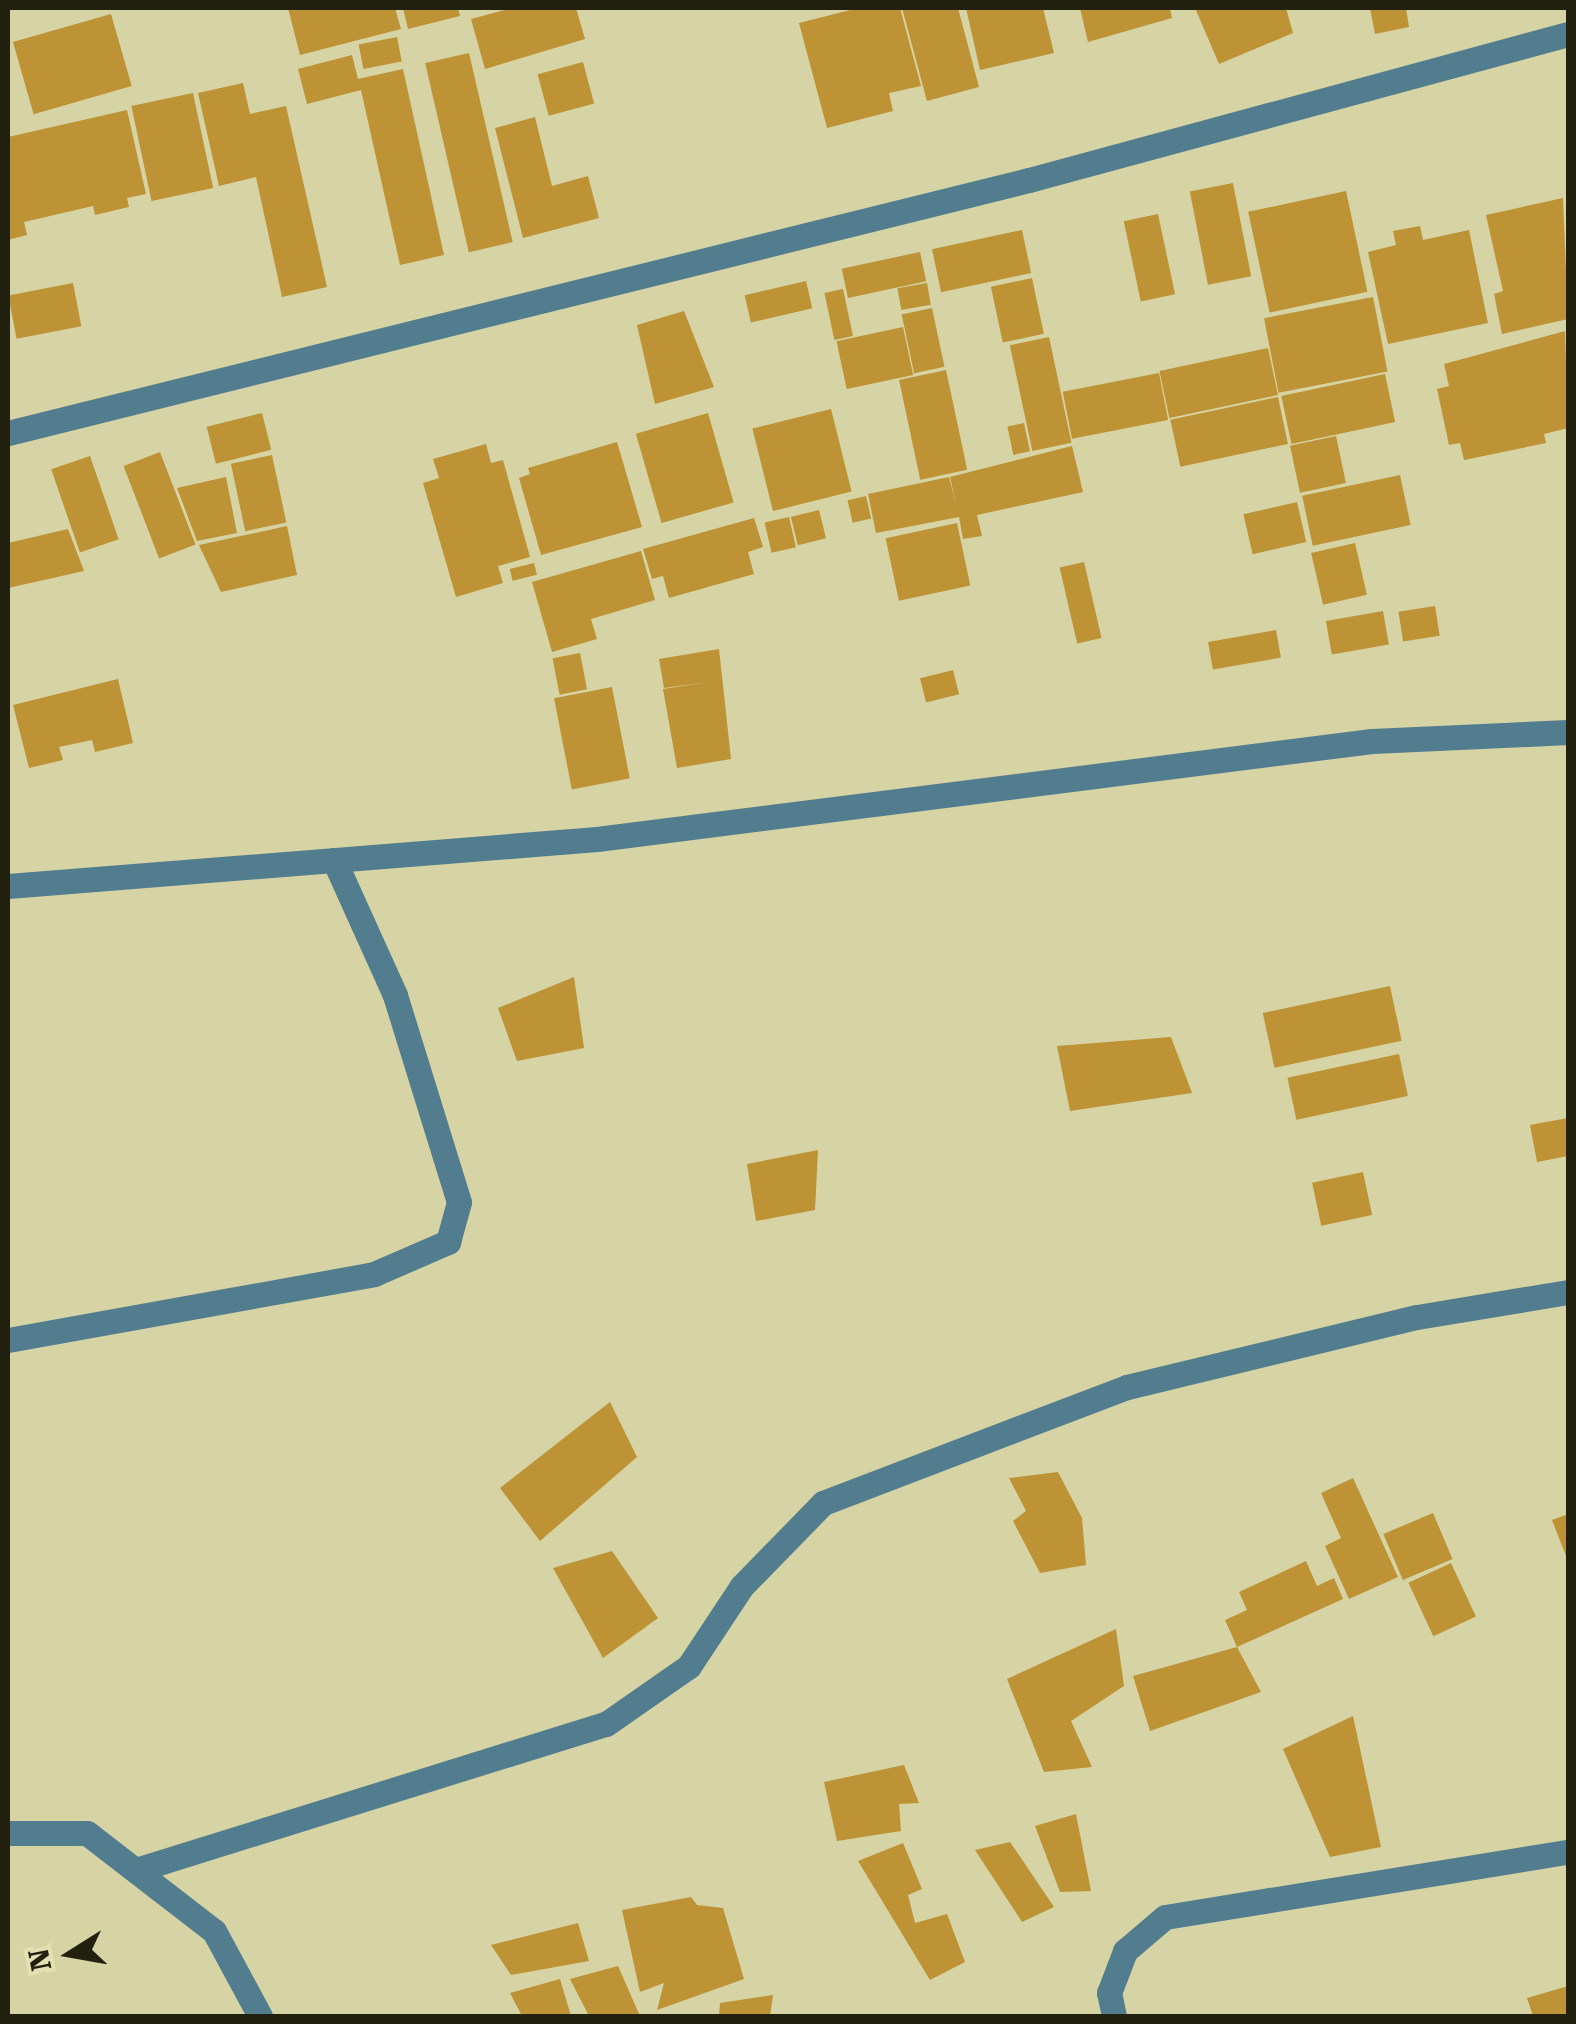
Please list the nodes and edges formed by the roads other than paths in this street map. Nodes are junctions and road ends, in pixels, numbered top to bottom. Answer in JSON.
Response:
{"nodes":[{"id":1,"x":1568,"y":34,"type":"edge"},
{"id":2,"x":8,"y":434,"type":"edge"},
{"id":3,"x":1568,"y":732,"type":"edge"},
{"id":4,"x":334,"y":860,"type":"junction"},
{"id":5,"x":8,"y":886,"type":"edge"},
{"id":6,"x":1568,"y":1292,"type":"edge"},
{"id":7,"x":8,"y":1340,"type":"edge"},
{"id":8,"x":8,"y":1834,"type":"edge"},
{"id":9,"x":1568,"y":1852,"type":"edge"},
{"id":10,"x":136,"y":1870,"type":"junction"},
{"id":11,"x":260,"y":2016,"type":"edge"},
{"id":12,"x":1114,"y":2016,"type":"edge"}],
"edges":[{"from":1,"to":2,"type":"street"},
{"from":3,"to":4,"type":"street"},
{"from":4,"to":5,"type":"street"},
{"from":4,"to":7,"type":"street"},
{"from":6,"to":10,"type":"street"},
{"from":8,"to":10,"type":"street"},
{"from":9,"to":12,"type":"street"},
{"from":10,"to":11,"type":"street"}]}
